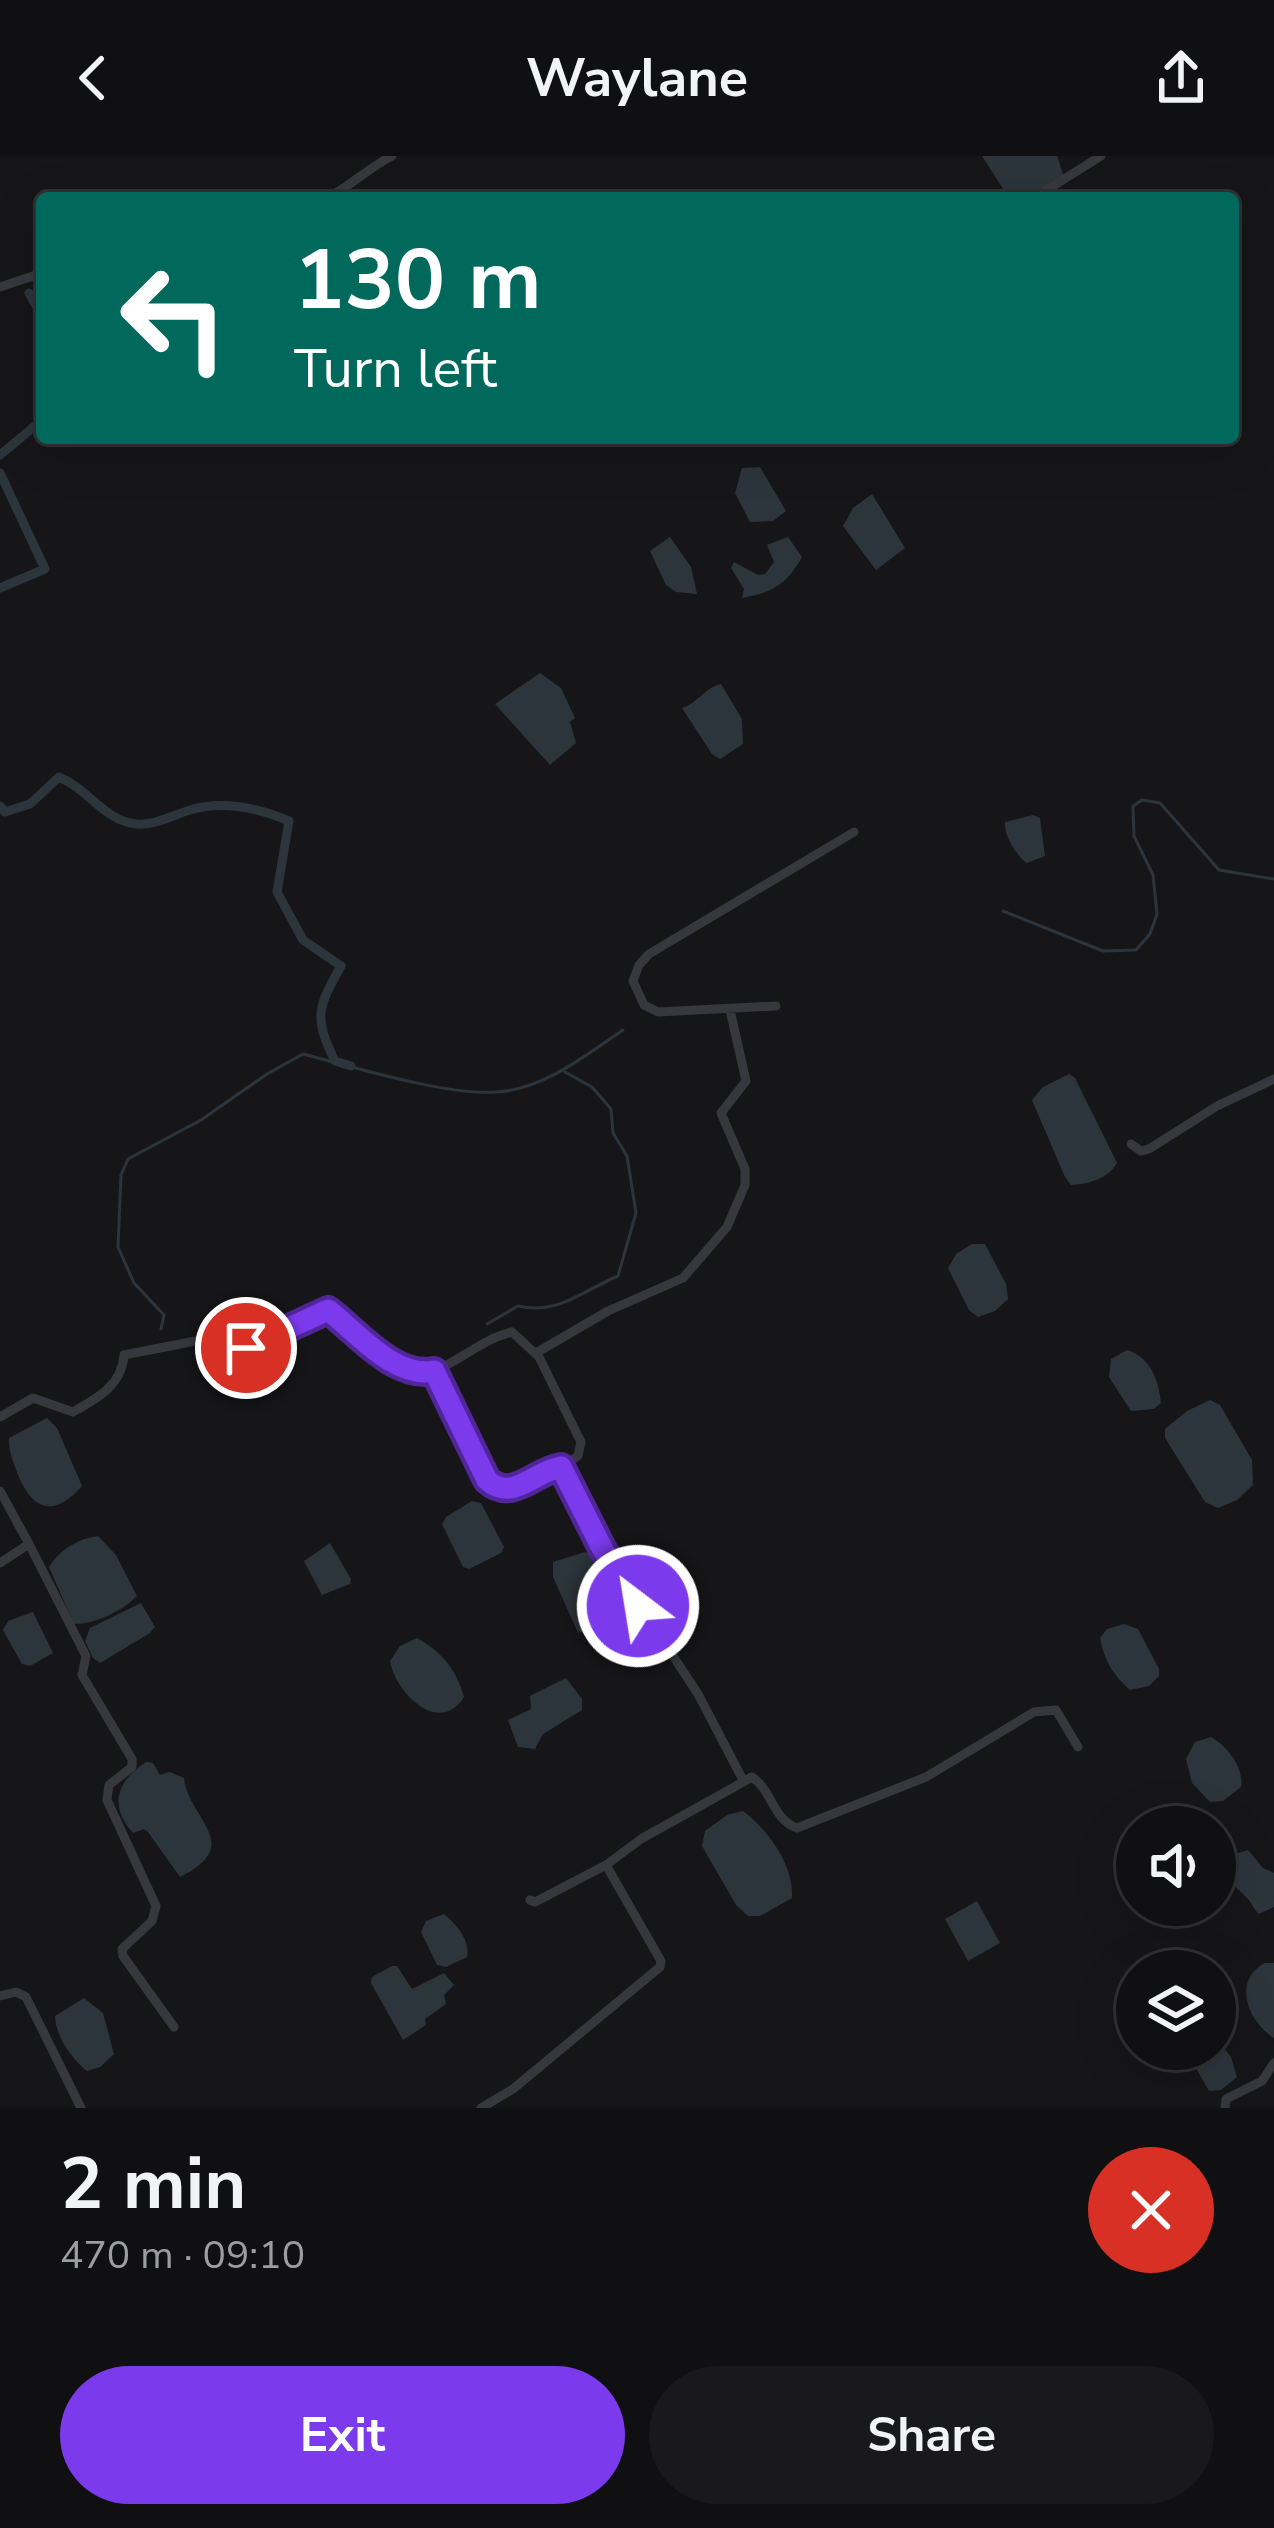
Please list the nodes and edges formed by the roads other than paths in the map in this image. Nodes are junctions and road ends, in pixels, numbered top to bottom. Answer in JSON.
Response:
{"nodes":[{"id":1,"x":392,"y":156,"type":"edge"},
{"id":2,"x":1101,"y":156,"type":"edge"},
{"id":3,"x":336,"y":192,"type":"edge"},
{"id":4,"x":1044,"y":192,"type":"edge"},
{"id":5,"x":36,"y":275,"type":"edge"},
{"id":6,"x":0,"y":287,"type":"edge"},
{"id":7,"x":854,"y":832,"type":"dead end"},
{"id":8,"x":776,"y":1006,"type":"dead end"},
{"id":9,"x":730,"y":1010,"type":"junction"},
{"id":10,"x":1274,"y":1079,"type":"edge"},
{"id":11,"x":1131,"y":1144,"type":"dead end"},
{"id":12,"x":536,"y":1353,"type":"junction"},
{"id":13,"x":434,"y":1371,"type":"junction"},
{"id":14,"x":0,"y":1417,"type":"edge"},
{"id":15,"x":561,"y":1467,"type":"junction"},
{"id":16,"x":0,"y":1491,"type":"edge"},
{"id":17,"x":29,"y":1544,"type":"junction"},
{"id":18,"x":0,"y":1563,"type":"edge"},
{"id":19,"x":1078,"y":1748,"type":"dead end"},
{"id":20,"x":742,"y":1780,"type":"junction"},
{"id":21,"x":606,"y":1865,"type":"junction"},
{"id":22,"x":530,"y":1900,"type":"dead end"},
{"id":23,"x":0,"y":1996,"type":"edge"},
{"id":24,"x":174,"y":2027,"type":"dead end"},
{"id":25,"x":1274,"y":2063,"type":"edge"},
{"id":26,"x":81,"y":2108,"type":"edge"},
{"id":27,"x":481,"y":2108,"type":"edge"},
{"id":28,"x":1225,"y":2108,"type":"edge"}],
"edges":[{"from":1,"to":3,"type":"street"},
{"from":2,"to":4,"type":"street"},
{"from":5,"to":6,"type":"street"},
{"from":7,"to":9,"type":"street"},
{"from":8,"to":9,"type":"street"},
{"from":9,"to":12,"type":"street"},
{"from":10,"to":11,"type":"street"},
{"from":12,"to":13,"type":"street"},
{"from":12,"to":15,"type":"street"},
{"from":13,"to":14,"type":"street"},
{"from":13,"to":15,"type":"street"},
{"from":15,"to":20,"type":"street"},
{"from":16,"to":17,"type":"street"},
{"from":17,"to":18,"type":"street"},
{"from":17,"to":24,"type":"street"},
{"from":19,"to":20,"type":"street"},
{"from":20,"to":21,"type":"street"},
{"from":21,"to":22,"type":"street"},
{"from":21,"to":27,"type":"street"},
{"from":23,"to":26,"type":"street"},
{"from":25,"to":28,"type":"street"}]}
